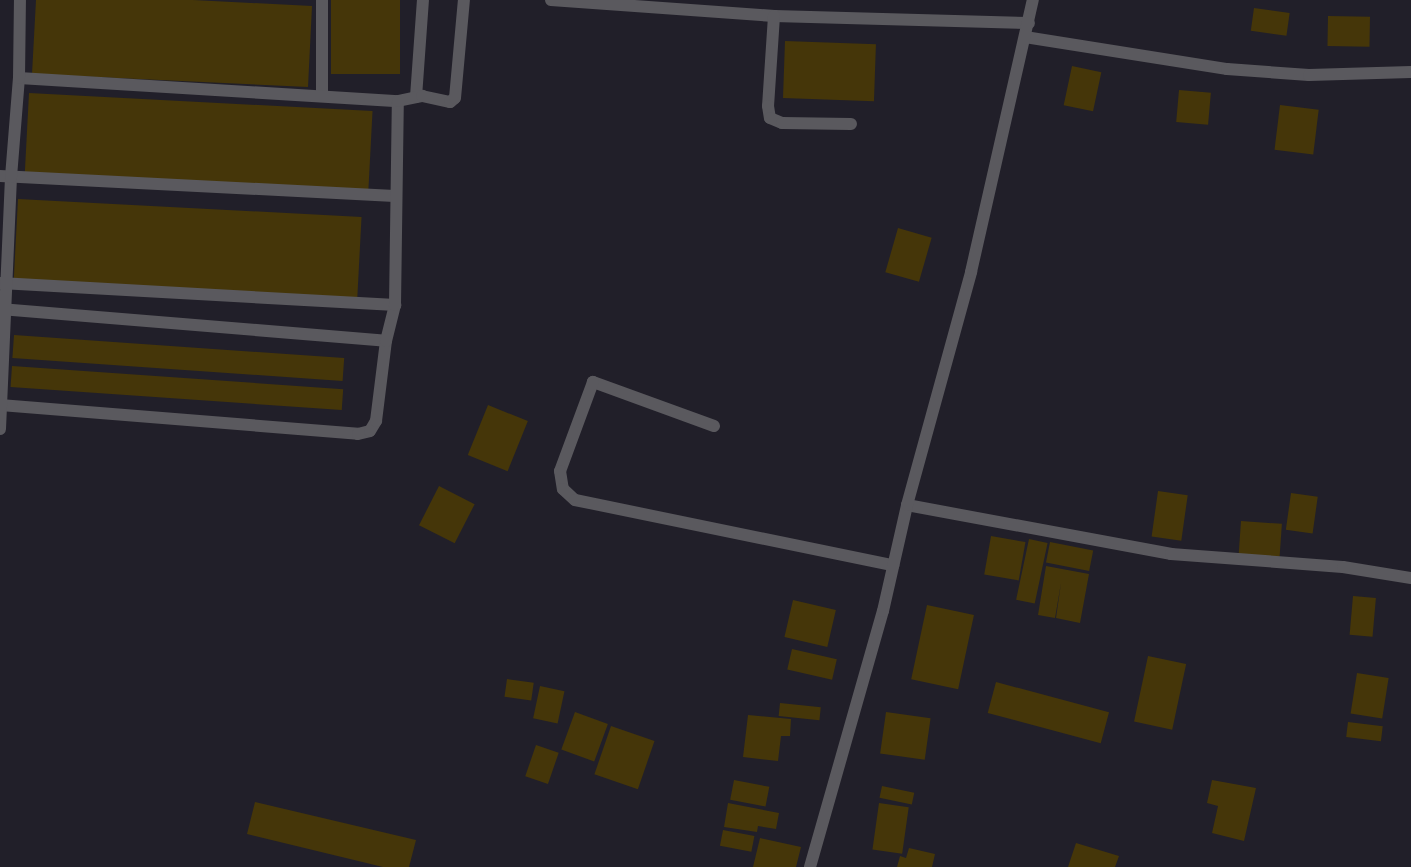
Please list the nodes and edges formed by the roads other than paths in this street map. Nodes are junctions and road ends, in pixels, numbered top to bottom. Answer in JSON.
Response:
{"nodes":[{"id":1,"x":20,"y":0,"type":"edge"},
{"id":2,"x":322,"y":0,"type":"edge"},
{"id":3,"x":423,"y":0,"type":"edge"},
{"id":4,"x":464,"y":0,"type":"edge"},
{"id":5,"x":552,"y":0,"type":"edge"},
{"id":6,"x":1033,"y":0,"type":"edge"},
{"id":7,"x":774,"y":16,"type":"junction"},
{"id":8,"x":1029,"y":23,"type":"junction"},
{"id":9,"x":1025,"y":37,"type":"junction"},
{"id":10,"x":1411,"y":72,"type":"edge"},
{"id":11,"x":19,"y":78,"type":"junction"},
{"id":12,"x":322,"y":95,"type":"junction"},
{"id":13,"x":419,"y":97,"type":"junction"},
{"id":14,"x":398,"y":101,"type":"junction"},
{"id":15,"x":851,"y":124,"type":"dead end"},
{"id":16,"x":6,"y":177,"type":"edge"},
{"id":17,"x":394,"y":196,"type":"junction"},
{"id":18,"x":3,"y":283,"type":"edge"},
{"id":19,"x":395,"y":305,"type":"junction"},
{"id":20,"x":3,"y":309,"type":"edge"},
{"id":21,"x":386,"y":341,"type":"junction"},
{"id":22,"x":1,"y":405,"type":"edge"},
{"id":23,"x":714,"y":426,"type":"dead end"},
{"id":24,"x":0,"y":429,"type":"edge"},
{"id":25,"x":907,"y":505,"type":"junction"},
{"id":26,"x":893,"y":565,"type":"junction"},
{"id":27,"x":1411,"y":578,"type":"edge"},
{"id":28,"x":810,"y":867,"type":"edge"}],
"edges":[{"from":1,"to":11,"type":"street"},
{"from":2,"to":12,"type":"street"},
{"from":3,"to":13,"type":"street"},
{"from":4,"to":13,"type":"street"},
{"from":5,"to":7,"type":"street"},
{"from":6,"to":8,"type":"street"},
{"from":7,"to":8,"type":"street"},
{"from":7,"to":15,"type":"street"},
{"from":8,"to":9,"type":"street"},
{"from":9,"to":10,"type":"street"},
{"from":9,"to":25,"type":"street"},
{"from":11,"to":12,"type":"street"},
{"from":11,"to":16,"type":"street"},
{"from":12,"to":14,"type":"street"},
{"from":13,"to":14,"type":"street"},
{"from":14,"to":17,"type":"street"},
{"from":16,"to":17,"type":"street"},
{"from":16,"to":18,"type":"street"},
{"from":17,"to":19,"type":"street"},
{"from":18,"to":19,"type":"street"},
{"from":18,"to":20,"type":"street"},
{"from":19,"to":21,"type":"street"},
{"from":20,"to":21,"type":"street"},
{"from":20,"to":22,"type":"street"},
{"from":21,"to":22,"type":"street"},
{"from":22,"to":24,"type":"street"},
{"from":23,"to":26,"type":"street"},
{"from":25,"to":26,"type":"street"},
{"from":25,"to":27,"type":"street"},
{"from":26,"to":28,"type":"street"}]}
